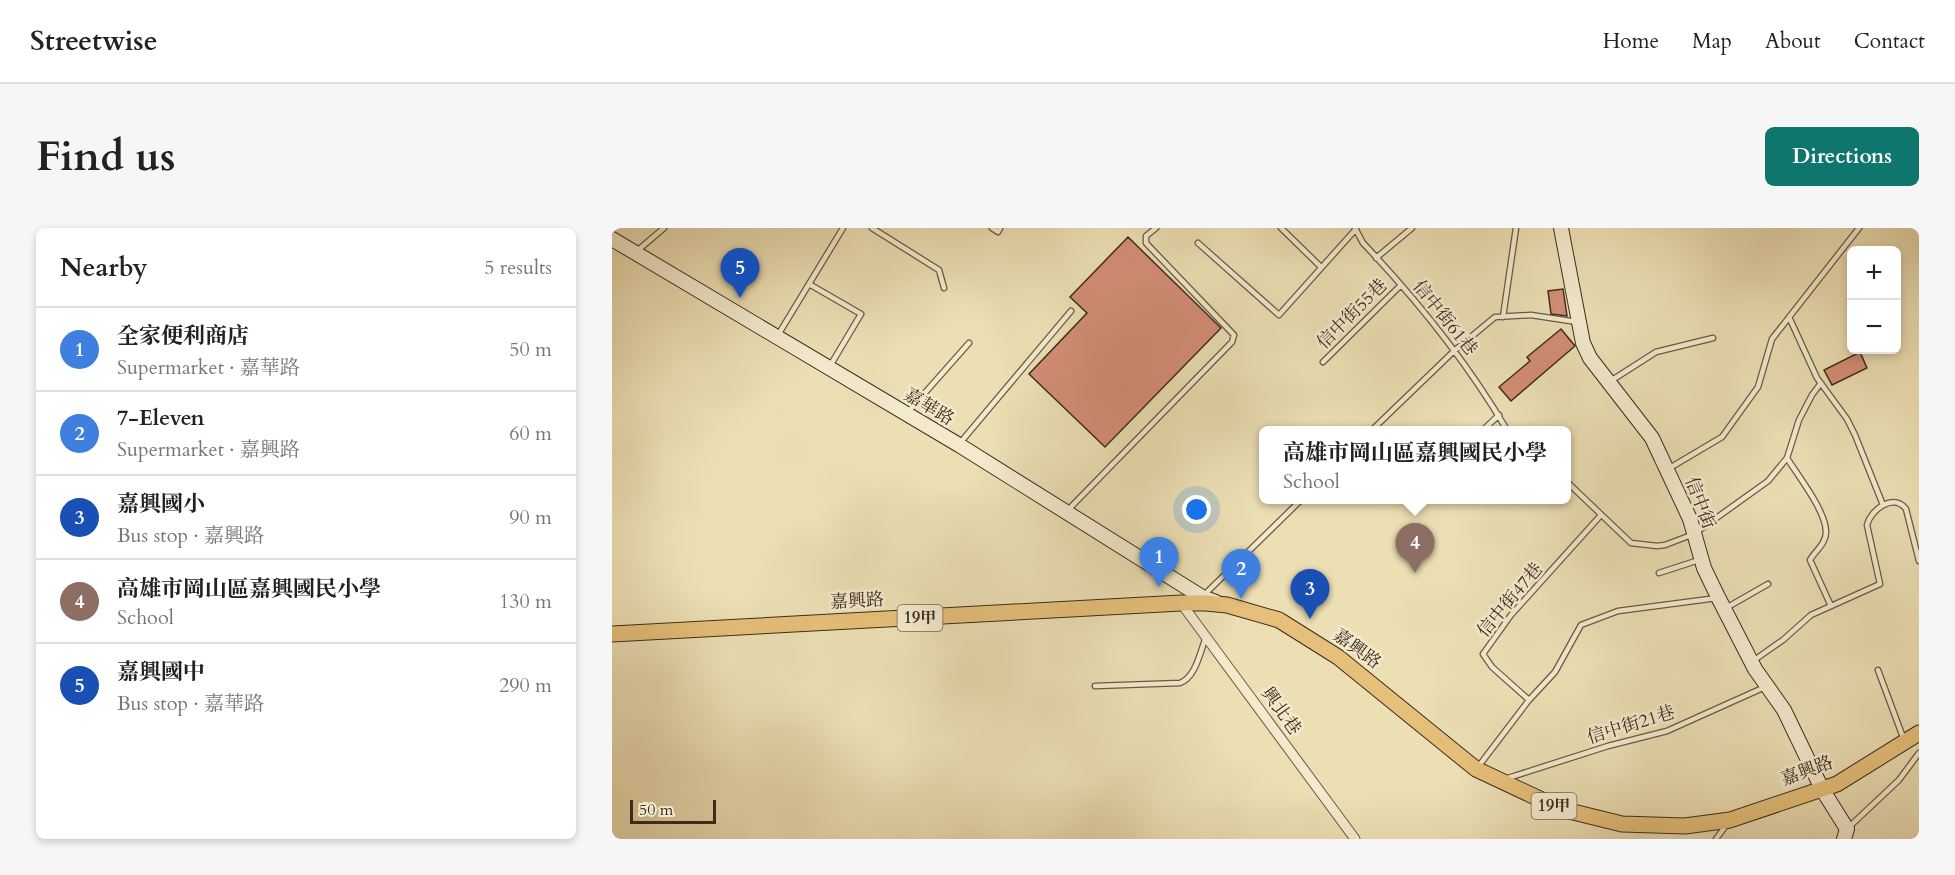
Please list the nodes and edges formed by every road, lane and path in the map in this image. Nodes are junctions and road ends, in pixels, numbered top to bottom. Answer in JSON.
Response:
{"nodes":[{"id":1,"x":664,"y":228,"type":"edge"},
{"id":2,"x":843,"y":228,"type":"edge"},
{"id":3,"x":872,"y":228,"type":"edge"},
{"id":4,"x":992,"y":228,"type":"edge"},
{"id":5,"x":1156,"y":228,"type":"edge"},
{"id":6,"x":1281,"y":228,"type":"edge"},
{"id":7,"x":1412,"y":228,"type":"edge"},
{"id":8,"x":1516,"y":228,"type":"edge"},
{"id":9,"x":1562,"y":228,"type":"edge"},
{"id":10,"x":1859,"y":228,"type":"edge"},
{"id":11,"x":1355,"y":229,"type":"edge"},
{"id":12,"x":999,"y":230,"type":"edge"},
{"id":13,"x":612,"y":239,"type":"edge"},
{"id":14,"x":1198,"y":243,"type":"dead end"},
{"id":15,"x":635,"y":253,"type":"junction"},
{"id":16,"x":1376,"y":258,"type":"junction"},
{"id":17,"x":1322,"y":267,"type":"junction"},
{"id":18,"x":809,"y":284,"type":"junction"},
{"id":19,"x":1401,"y":285,"type":"junction"},
{"id":20,"x":944,"y":288,"type":"dead end"},
{"id":21,"x":1071,"y":311,"type":"dead end"},
{"id":22,"x":1503,"y":317,"type":"junction"},
{"id":23,"x":1789,"y":317,"type":"junction"},
{"id":24,"x":1578,"y":322,"type":"junction"},
{"id":25,"x":777,"y":337,"type":"junction"},
{"id":26,"x":1713,"y":338,"type":"dead end"},
{"id":27,"x":969,"y":343,"type":"dead end"},
{"id":28,"x":1454,"y":351,"type":"junction"},
{"id":29,"x":1323,"y":362,"type":"dead end"},
{"id":30,"x":828,"y":368,"type":"junction"},
{"id":31,"x":1609,"y":382,"type":"junction"},
{"id":32,"x":1821,"y":383,"type":"junction"},
{"id":33,"x":906,"y":414,"type":"junction"},
{"id":34,"x":1498,"y":415,"type":"junction"},
{"id":35,"x":1376,"y":426,"type":"edge"},
{"id":36,"x":1487,"y":426,"type":"edge"},
{"id":37,"x":1505,"y":426,"type":"edge"},
{"id":38,"x":958,"y":446,"type":"junction"},
{"id":39,"x":1786,"y":458,"type":"junction"},
{"id":40,"x":1668,"y":469,"type":"junction"},
{"id":41,"x":1571,"y":486,"type":"edge"},
{"id":42,"x":1297,"y":504,"type":"edge"},
{"id":43,"x":1883,"y":505,"type":"junction"},
{"id":44,"x":1066,"y":512,"type":"junction"},
{"id":45,"x":1601,"y":515,"type":"junction"},
{"id":46,"x":1694,"y":534,"type":"junction"},
{"id":47,"x":1701,"y":559,"type":"junction"},
{"id":48,"x":1919,"y":561,"type":"edge"},
{"id":49,"x":1659,"y":573,"type":"dead end"},
{"id":50,"x":1768,"y":584,"type":"dead end"},
{"id":51,"x":1202,"y":597,"type":"junction"},
{"id":52,"x":1181,"y":603,"type":"junction"},
{"id":53,"x":1721,"y":603,"type":"junction"},
{"id":54,"x":1227,"y":605,"type":"junction"},
{"id":55,"x":1832,"y":606,"type":"junction"},
{"id":56,"x":612,"y":634,"type":"edge"},
{"id":57,"x":1206,"y":637,"type":"junction"},
{"id":58,"x":1751,"y":662,"type":"junction"},
{"id":59,"x":1878,"y":670,"type":"dead end"},
{"id":60,"x":1095,"y":686,"type":"dead end"},
{"id":61,"x":1767,"y":686,"type":"junction"},
{"id":62,"x":1529,"y":700,"type":"junction"},
{"id":63,"x":1914,"y":738,"type":"edge"},
{"id":64,"x":1919,"y":753,"type":"edge"},
{"id":65,"x":1476,"y":769,"type":"junction"},
{"id":66,"x":1499,"y":781,"type":"junction"},
{"id":67,"x":1822,"y":789,"type":"junction"},
{"id":68,"x":1730,"y":820,"type":"junction"},
{"id":69,"x":1846,"y":834,"type":"edge"},
{"id":70,"x":1355,"y":839,"type":"edge"},
{"id":71,"x":1716,"y":839,"type":"edge"}],
"edges":[{"from":1,"to":15,"type":"lane"},
{"from":2,"to":18,"type":"lane"},
{"from":3,"to":20,"type":"lane"},
{"from":4,"to":12,"type":"lane"},
{"from":5,"to":44,"type":"lane"},
{"from":6,"to":17,"type":"lane"},
{"from":7,"to":16,"type":"lane"},
{"from":8,"to":22,"type":"lane"},
{"from":9,"to":24,"type":"street","name":"信中街"},
{"from":10,"to":23,"type":"lane"},
{"from":11,"to":16,"type":"lane","name":"信中街61巷"},
{"from":11,"to":17,"type":"lane"},
{"from":13,"to":15,"type":"street","name":"嘉華路"},
{"from":14,"to":17,"type":"lane"},
{"from":15,"to":25,"type":"street","name":"嘉華路"},
{"from":16,"to":19,"type":"lane","name":"信中街61巷"},
{"from":18,"to":25,"type":"lane"},
{"from":18,"to":30,"type":"lane"},
{"from":19,"to":28,"type":"lane","name":"信中街61巷"},
{"from":19,"to":29,"type":"lane","name":"信中街55巷"},
{"from":21,"to":38,"type":"lane"},
{"from":22,"to":24,"type":"lane"},
{"from":22,"to":28,"type":"lane"},
{"from":23,"to":32,"type":"lane"},
{"from":23,"to":40,"type":"lane"},
{"from":24,"to":31,"type":"street","name":"信中街"},
{"from":25,"to":30,"type":"street","name":"嘉華路"},
{"from":26,"to":31,"type":"lane"},
{"from":27,"to":33,"type":"lane"},
{"from":28,"to":34,"type":"lane","name":"信中街61巷"},
{"from":28,"to":35,"type":"lane"},
{"from":30,"to":33,"type":"street","name":"嘉華路"},
{"from":31,"to":40,"type":"street","name":"信中街"},
{"from":32,"to":39,"type":"lane"},
{"from":32,"to":43,"type":"lane"},
{"from":33,"to":38,"type":"street","name":"嘉華路"},
{"from":34,"to":36,"type":"lane"},
{"from":34,"to":37,"type":"lane","name":"信中街61巷"},
{"from":38,"to":44,"type":"street","name":"嘉華路"},
{"from":39,"to":46,"type":"lane"},
{"from":39,"to":55,"type":"lane"},
{"from":40,"to":46,"type":"street","name":"信中街"},
{"from":41,"to":45,"type":"lane"},
{"from":42,"to":51,"type":"lane"},
{"from":43,"to":48,"type":"lane"},
{"from":43,"to":55,"type":"lane"},
{"from":44,"to":51,"type":"street","name":"嘉華路"},
{"from":45,"to":46,"type":"lane"},
{"from":45,"to":62,"type":"lane","name":"信中街47巷"},
{"from":46,"to":47,"type":"street","name":"信中街"},
{"from":47,"to":49,"type":"lane"},
{"from":47,"to":53,"type":"street","name":"信中街"},
{"from":50,"to":53,"type":"lane"},
{"from":51,"to":54,"type":"street","name":"嘉華路"},
{"from":52,"to":54,"type":"main road","name":"嘉興路","number":"19甲"},
{"from":52,"to":56,"type":"main road","name":"嘉興路","number":"19甲"},
{"from":52,"to":57,"type":"street","name":"興北巷"},
{"from":53,"to":58,"type":"street","name":"信中街"},
{"from":53,"to":62,"type":"lane"},
{"from":54,"to":65,"type":"main road","name":"嘉興路","number":"19甲"},
{"from":55,"to":58,"type":"lane"},
{"from":57,"to":60,"type":"lane"},
{"from":57,"to":70,"type":"street","name":"興北巷"},
{"from":58,"to":61,"type":"street","name":"信中街"},
{"from":59,"to":63,"type":"lane"},
{"from":61,"to":66,"type":"lane","name":"信中街21巷"},
{"from":61,"to":67,"type":"street","name":"信中街"},
{"from":62,"to":65,"type":"lane"},
{"from":63,"to":67,"type":"main road","name":"嘉興路","number":"19甲"},
{"from":64,"to":69,"type":"lane"},
{"from":65,"to":66,"type":"main road","name":"嘉興路","number":"19甲"},
{"from":66,"to":68,"type":"main road","name":"嘉興路","number":"19甲"},
{"from":67,"to":68,"type":"main road","name":"嘉興路","number":"19甲"},
{"from":67,"to":69,"type":"street","name":"信中街"},
{"from":68,"to":71,"type":"lane"}]}
